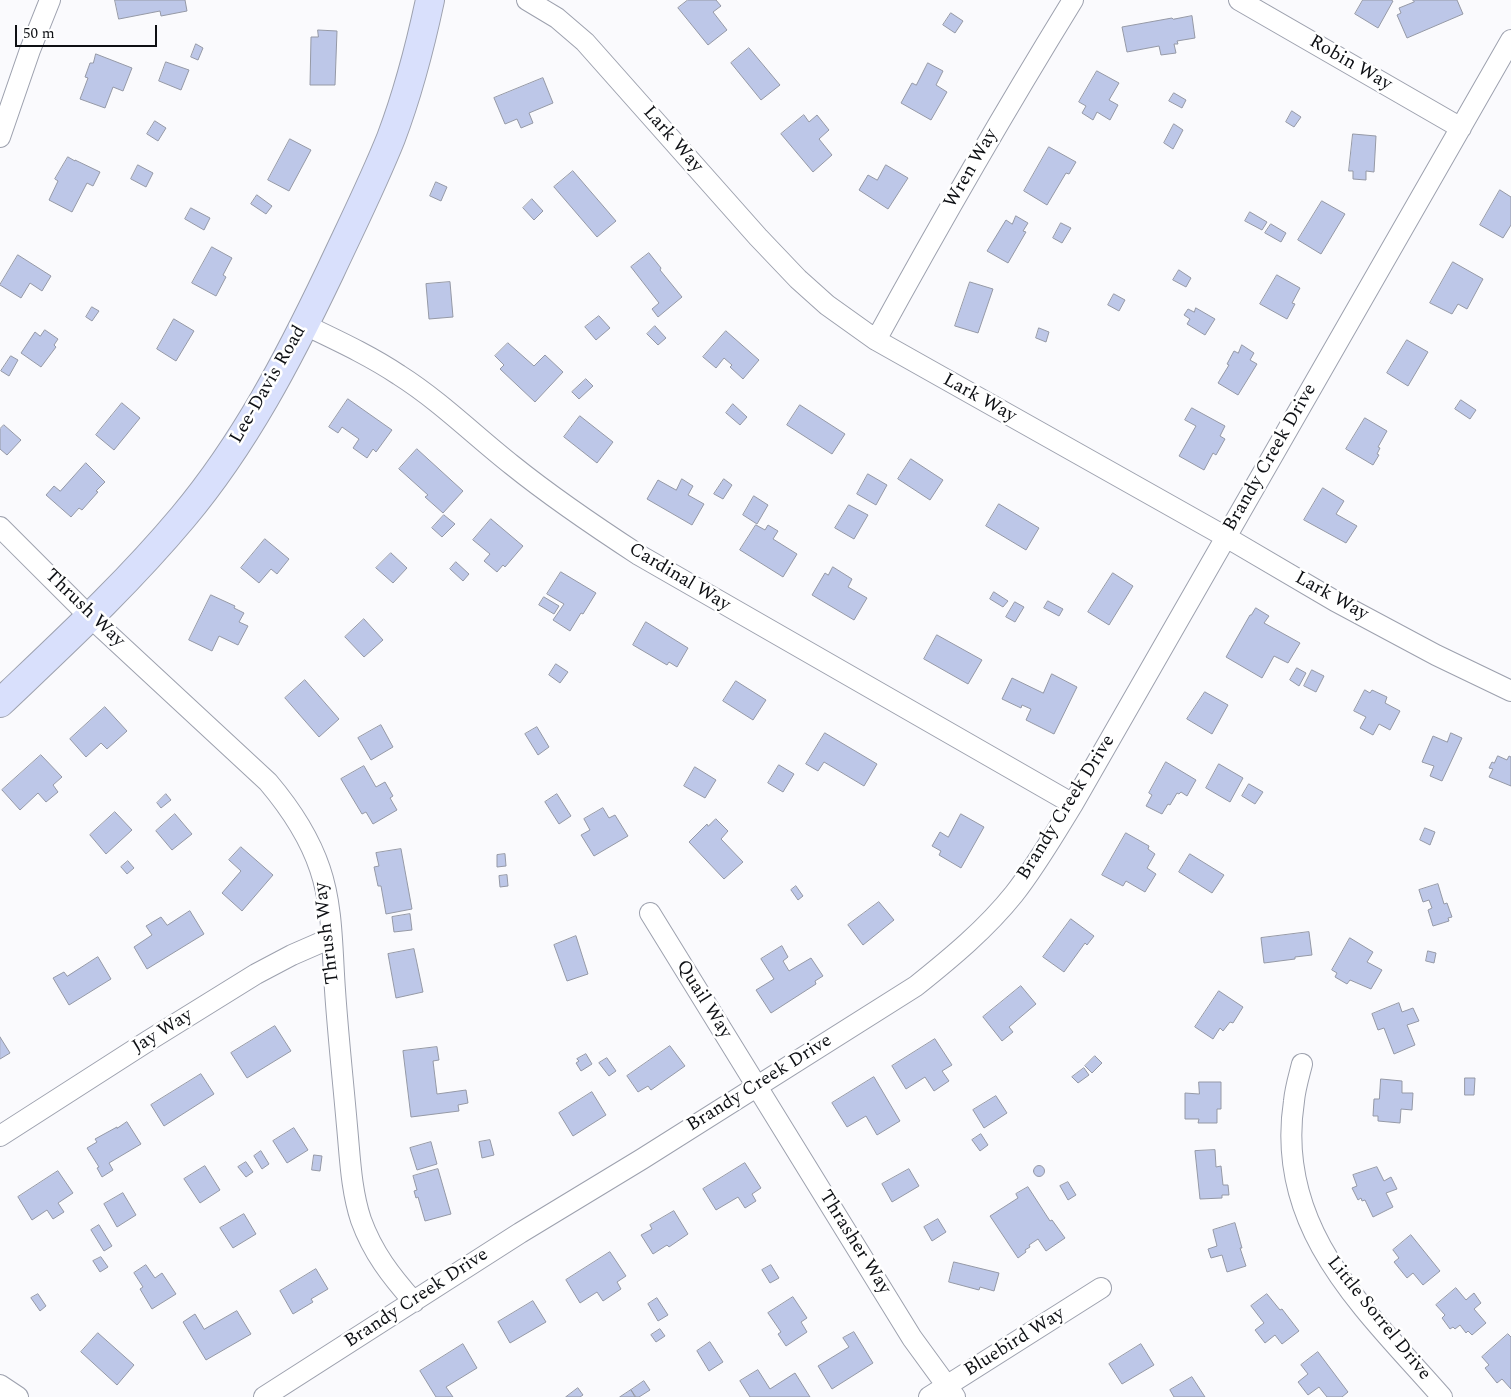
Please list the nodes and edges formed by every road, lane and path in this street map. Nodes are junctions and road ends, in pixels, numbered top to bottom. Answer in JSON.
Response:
{"nodes":[{"id":1,"x":50,"y":0,"type":"edge"},
{"id":2,"x":430,"y":0,"type":"edge"},
{"id":3,"x":528,"y":0,"type":"edge"},
{"id":4,"x":1073,"y":0,"type":"edge"},
{"id":5,"x":1239,"y":0,"type":"edge"},
{"id":6,"x":1511,"y":40,"type":"edge"},
{"id":7,"x":1461,"y":128,"type":"junction"},
{"id":8,"x":0,"y":137,"type":"edge"},
{"id":9,"x":305,"y":324,"type":"junction"},
{"id":10,"x":876,"y":340,"type":"junction"},
{"id":11,"x":0,"y":527,"type":"edge"},
{"id":12,"x":1226,"y":537,"type":"junction"},
{"id":13,"x":90,"y":617,"type":"junction"},
{"id":14,"x":1511,"y":691,"type":"edge"},
{"id":15,"x":0,"y":703,"type":"edge"},
{"id":16,"x":1073,"y":804,"type":"junction"},
{"id":17,"x":650,"y":913,"type":"dead end"},
{"id":18,"x":331,"y":938,"type":"junction"},
{"id":19,"x":1302,"y":1064,"type":"dead end"},
{"id":20,"x":757,"y":1086,"type":"junction"},
{"id":21,"x":0,"y":1136,"type":"edge"},
{"id":22,"x":1101,"y":1288,"type":"dead end"},
{"id":23,"x":414,"y":1302,"type":"junction"},
{"id":24,"x":0,"y":1385,"type":"edge"},
{"id":25,"x":951,"y":1391,"type":"edge"},
{"id":26,"x":18,"y":1397,"type":"edge"},
{"id":27,"x":264,"y":1397,"type":"edge"},
{"id":28,"x":929,"y":1397,"type":"edge"},
{"id":29,"x":1442,"y":1397,"type":"edge"}],
"edges":[{"from":1,"to":8,"type":"street"},
{"from":2,"to":9,"type":"main road","name":"Lee-Davis Road"},
{"from":3,"to":10,"type":"street","name":"Lark Way"},
{"from":4,"to":10,"type":"street","name":"Wren Way"},
{"from":5,"to":7,"type":"street","name":"Robin Way"},
{"from":6,"to":7,"type":"street","name":"Brandy Creek Drive"},
{"from":7,"to":12,"type":"street","name":"Brandy Creek Drive"},
{"from":9,"to":13,"type":"main road","name":"Lee-Davis Road"},
{"from":9,"to":16,"type":"street","name":"Cardinal Way"},
{"from":10,"to":12,"type":"street","name":"Lark Way"},
{"from":11,"to":13,"type":"street","name":"Thrush Way"},
{"from":12,"to":14,"type":"street","name":"Lark Way"},
{"from":12,"to":16,"type":"street","name":"Brandy Creek Drive"},
{"from":13,"to":15,"type":"main road","name":"Lee-Davis Road"},
{"from":13,"to":18,"type":"street","name":"Thrush Way"},
{"from":16,"to":20,"type":"street","name":"Brandy Creek Drive"},
{"from":17,"to":20,"type":"street","name":"Quail Way"},
{"from":18,"to":21,"type":"street","name":"Jay Way"},
{"from":18,"to":23,"type":"street","name":"Thrush Way"},
{"from":19,"to":29,"type":"street","name":"Little Sorrel Drive"},
{"from":20,"to":23,"type":"street","name":"Brandy Creek Drive"},
{"from":20,"to":25,"type":"street","name":"Thrasher Way"},
{"from":22,"to":25,"type":"street","name":"Bluebird Way"},
{"from":23,"to":27,"type":"street","name":"Brandy Creek Drive"},
{"from":24,"to":26,"type":"street"},
{"from":25,"to":28,"type":"street","name":"Bluebird Way"}]}
